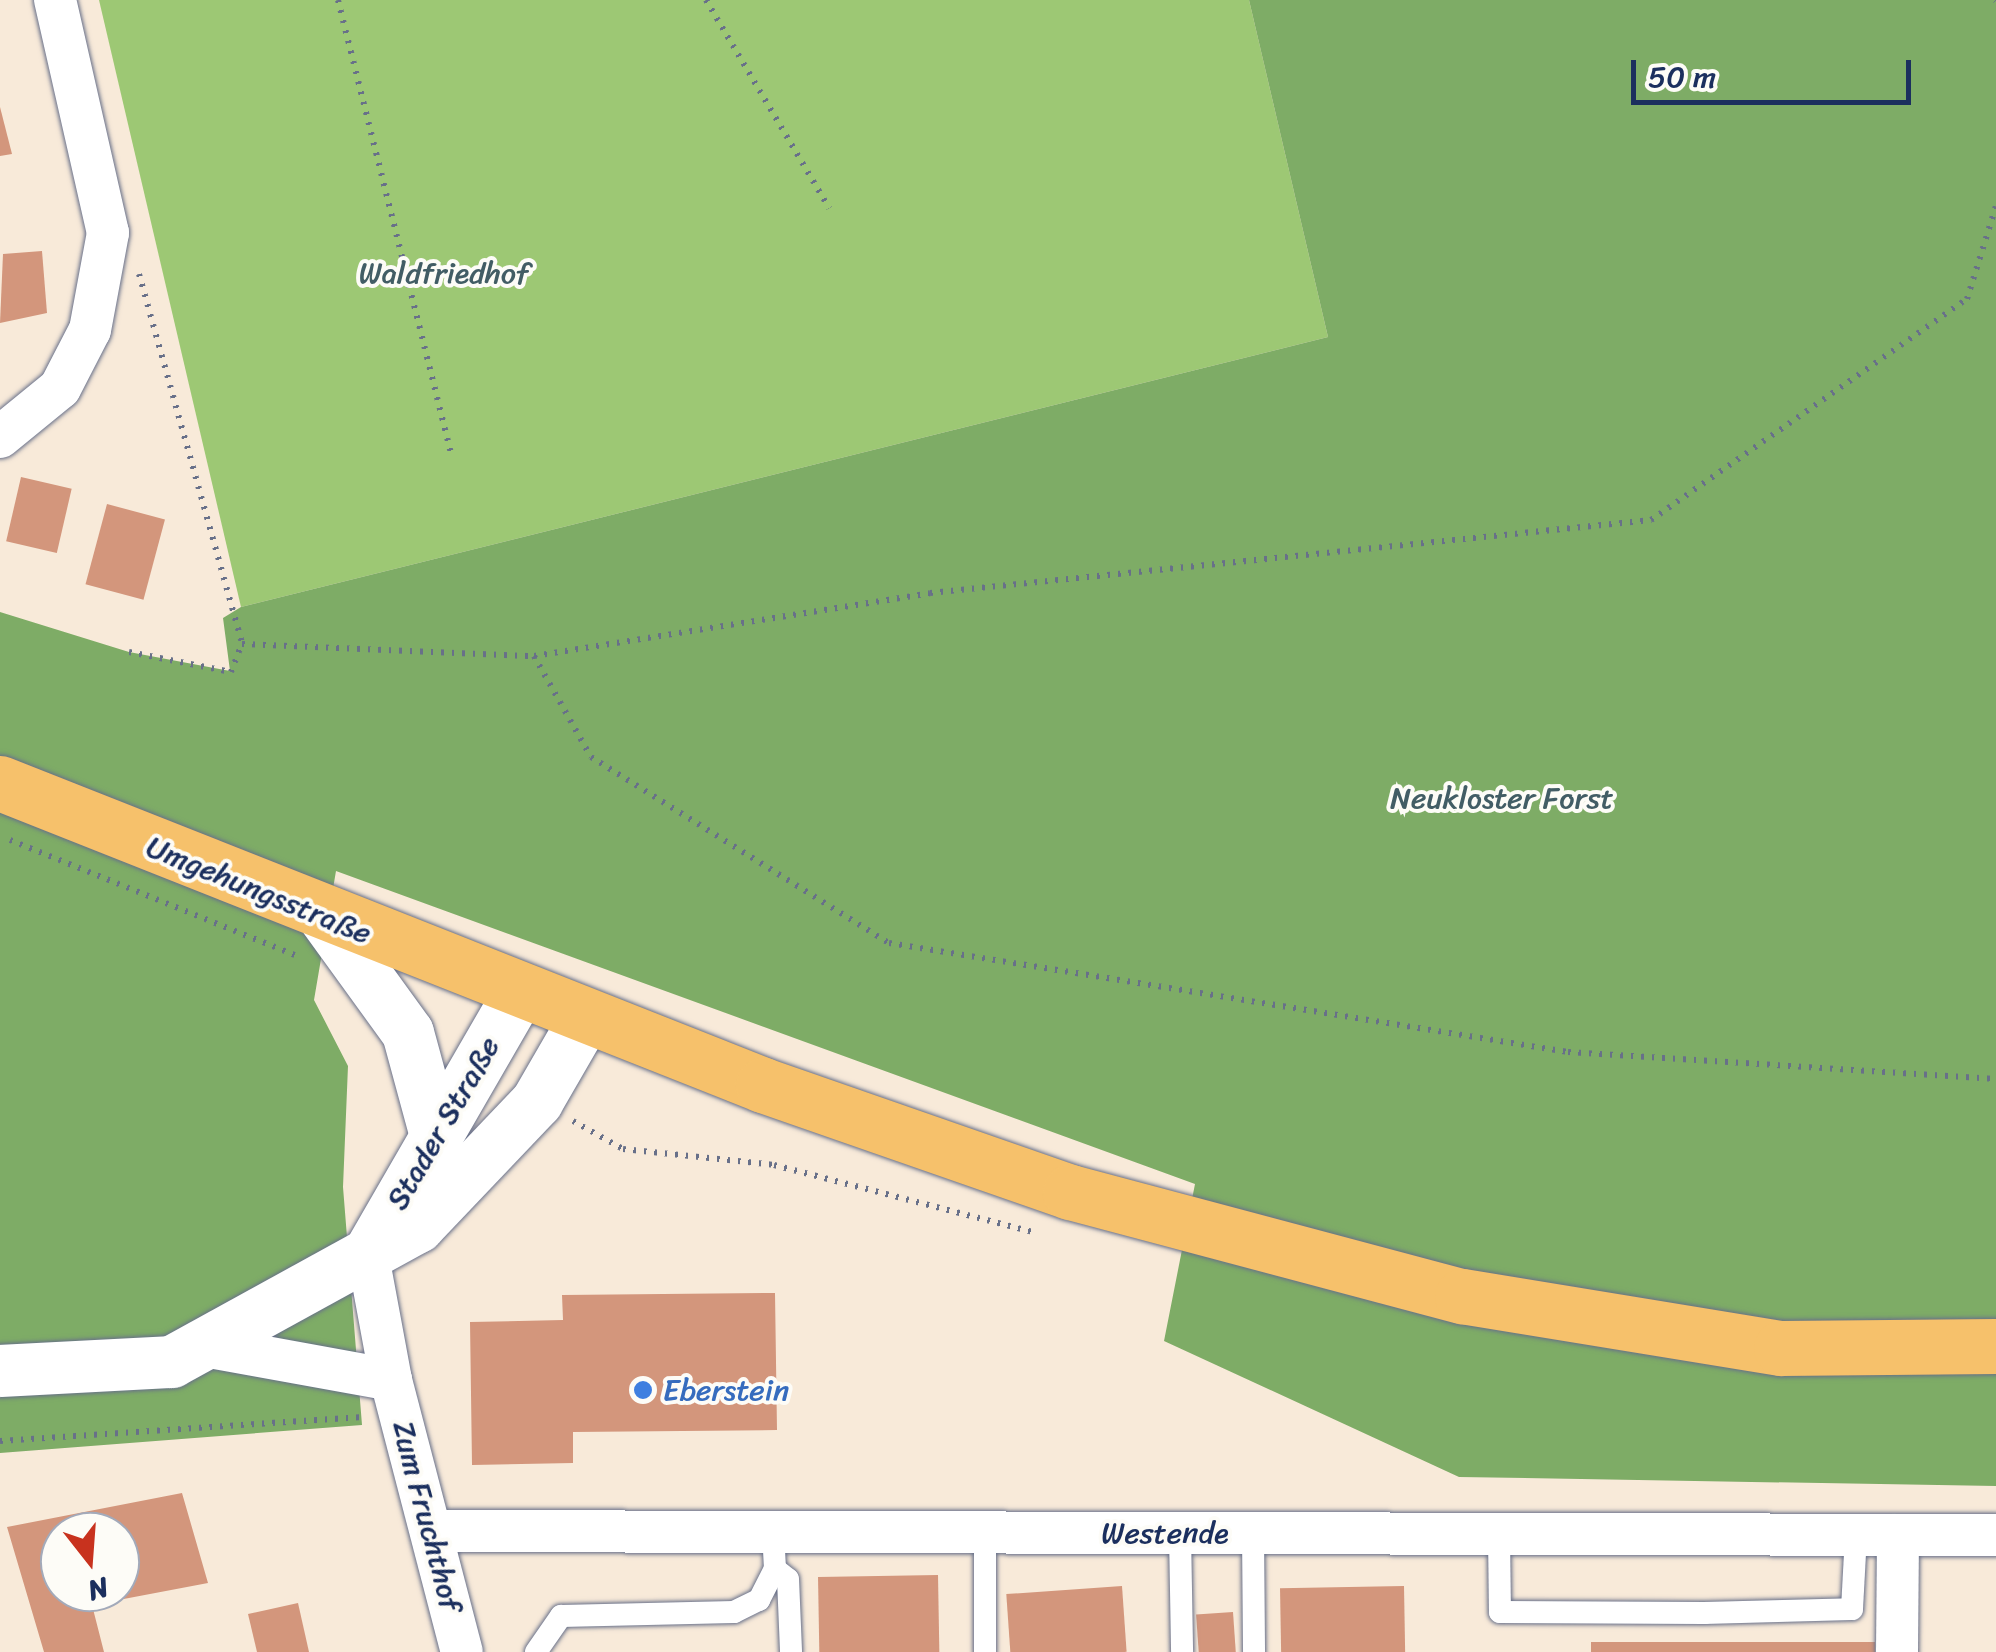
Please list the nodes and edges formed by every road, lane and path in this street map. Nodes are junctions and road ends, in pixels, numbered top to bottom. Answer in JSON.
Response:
{"nodes":[{"id":1,"x":55,"y":0,"type":"edge"},
{"id":2,"x":338,"y":0,"type":"edge"},
{"id":3,"x":706,"y":0,"type":"edge"},
{"id":4,"x":1996,"y":206,"type":"edge"},
{"id":5,"x":829,"y":208,"type":"dead end"},
{"id":6,"x":108,"y":232,"type":"junction"},
{"id":7,"x":0,"y":436,"type":"edge"},
{"id":8,"x":451,"y":452,"type":"dead end"},
{"id":9,"x":242,"y":644,"type":"junction"},
{"id":10,"x":129,"y":652,"type":"dead end"},
{"id":11,"x":534,"y":656,"type":"junction"},
{"id":12,"x":0,"y":783,"type":"edge"},
{"id":13,"x":0,"y":836,"type":"edge"},
{"id":14,"x":318,"y":939,"type":"junction"},
{"id":15,"x":520,"y":992,"type":"junction"},
{"id":16,"x":586,"y":1017,"type":"junction"},
{"id":17,"x":1996,"y":1080,"type":"edge"},
{"id":18,"x":436,"y":1136,"type":"junction"},
{"id":19,"x":368,"y":1256,"type":"junction"},
{"id":20,"x":1996,"y":1346,"type":"edge"},
{"id":21,"x":210,"y":1347,"type":"junction"},
{"id":22,"x":0,"y":1371,"type":"edge"},
{"id":23,"x":396,"y":1398,"type":"junction"},
{"id":24,"x":0,"y":1441,"type":"edge"},
{"id":25,"x":432,"y":1531,"type":"junction"},
{"id":26,"x":985,"y":1532,"type":"junction"},
{"id":27,"x":1180,"y":1533,"type":"junction"},
{"id":28,"x":1253,"y":1534,"type":"junction"},
{"id":29,"x":1500,"y":1534,"type":"junction"},
{"id":30,"x":1877,"y":1535,"type":"junction"},
{"id":31,"x":1996,"y":1535,"type":"edge"},
{"id":32,"x":774,"y":1550,"type":"junction"},
{"id":33,"x":462,"y":1652,"type":"edge"},
{"id":34,"x":536,"y":1652,"type":"edge"},
{"id":35,"x":791,"y":1652,"type":"edge"},
{"id":36,"x":986,"y":1652,"type":"edge"},
{"id":37,"x":1182,"y":1652,"type":"edge"},
{"id":38,"x":1254,"y":1652,"type":"edge"},
{"id":39,"x":1897,"y":1652,"type":"edge"}],
"edges":[{"from":1,"to":6,"type":"street"},
{"from":2,"to":8,"type":"path"},
{"from":3,"to":5,"type":"path"},
{"from":4,"to":11,"type":"path"},
{"from":6,"to":7,"type":"street"},
{"from":6,"to":9,"type":"path"},
{"from":9,"to":10,"type":"path"},
{"from":9,"to":11,"type":"path"},
{"from":11,"to":17,"type":"path"},
{"from":12,"to":14,"type":"main road","name":"Umgehungsstraße"},
{"from":13,"to":14,"type":"path"},
{"from":14,"to":15,"type":"main road","name":"Umgehungsstraße"},
{"from":14,"to":18,"type":"street"},
{"from":15,"to":16,"type":"main road","name":"Umgehungsstraße"},
{"from":15,"to":18,"type":"street","name":"Stader Straße"},
{"from":16,"to":19,"type":"street","name":"Stader Straße"},
{"from":16,"to":20,"type":"main road","name":"Umgehungsstraße"},
{"from":18,"to":19,"type":"street","name":"Stader Straße"},
{"from":19,"to":21,"type":"street","name":"Stader Straße"},
{"from":19,"to":23,"type":"street","name":"Zum Fruchthof"},
{"from":21,"to":22,"type":"street","name":"Stader Straße"},
{"from":21,"to":23,"type":"street","name":"Zum Fruchthof"},
{"from":23,"to":24,"type":"path"},
{"from":23,"to":25,"type":"street","name":"Zum Fruchthof"},
{"from":25,"to":32,"type":"street","name":"Westende"},
{"from":25,"to":33,"type":"street","name":"Zum Fruchthof"},
{"from":26,"to":27,"type":"street","name":"Westende"},
{"from":26,"to":32,"type":"street","name":"Westende"},
{"from":26,"to":36,"type":"lane"},
{"from":27,"to":28,"type":"street","name":"Westende"},
{"from":27,"to":37,"type":"lane"},
{"from":28,"to":29,"type":"street","name":"Westende"},
{"from":28,"to":38,"type":"lane"},
{"from":29,"to":30,"type":"street","name":"Westende"},
{"from":29,"to":30,"type":"lane"},
{"from":30,"to":31,"type":"street","name":"Westende"},
{"from":30,"to":39,"type":"street"},
{"from":32,"to":34,"type":"lane"},
{"from":32,"to":35,"type":"lane"}]}
